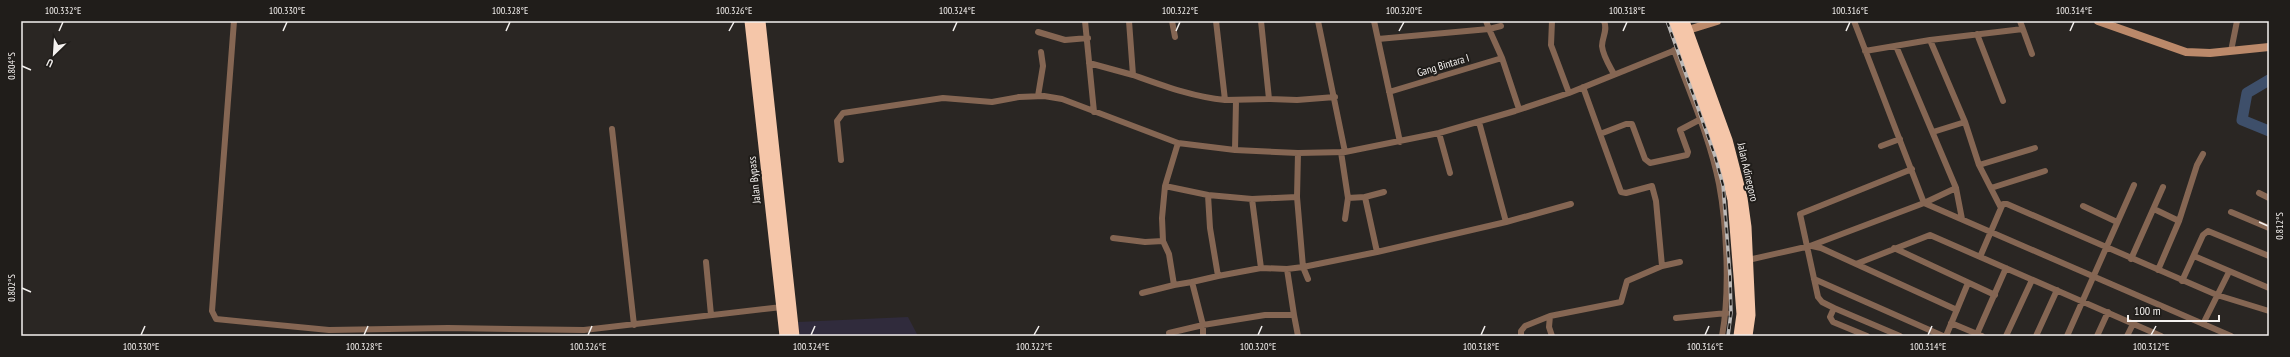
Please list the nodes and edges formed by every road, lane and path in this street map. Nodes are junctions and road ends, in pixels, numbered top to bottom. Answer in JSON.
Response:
{"nodes":[{"id":1,"x":234,"y":21,"type":"edge"},
{"id":2,"x":750,"y":21,"type":"edge"},
{"id":3,"x":760,"y":21,"type":"edge"},
{"id":4,"x":1086,"y":21,"type":"edge"},
{"id":5,"x":1129,"y":21,"type":"edge"},
{"id":6,"x":1172,"y":21,"type":"edge"},
{"id":7,"x":1216,"y":21,"type":"edge"},
{"id":8,"x":1261,"y":21,"type":"edge"},
{"id":9,"x":1318,"y":21,"type":"edge"},
{"id":10,"x":1374,"y":21,"type":"edge"},
{"id":11,"x":1486,"y":21,"type":"edge"},
{"id":12,"x":1552,"y":21,"type":"edge"},
{"id":13,"x":1604,"y":21,"type":"edge"},
{"id":14,"x":1673,"y":21,"type":"edge"},
{"id":15,"x":1717,"y":21,"type":"edge"},
{"id":16,"x":1854,"y":21,"type":"edge"},
{"id":17,"x":2020,"y":21,"type":"edge"},
{"id":18,"x":2098,"y":21,"type":"edge"},
{"id":19,"x":2237,"y":21,"type":"edge"},
{"id":20,"x":1686,"y":25,"type":"edge"},
{"id":21,"x":1501,"y":26,"type":"dead end"},
{"id":22,"x":2023,"y":28,"type":"junction"},
{"id":23,"x":1489,"y":29,"type":"junction"},
{"id":24,"x":1038,"y":32,"type":"dead end"},
{"id":25,"x":1978,"y":34,"type":"junction"},
{"id":26,"x":1175,"y":37,"type":"dead end"},
{"id":27,"x":1088,"y":38,"type":"junction"},
{"id":28,"x":1378,"y":39,"type":"junction"},
{"id":29,"x":1930,"y":40,"type":"junction"},
{"id":30,"x":1896,"y":46,"type":"junction"},
{"id":31,"x":2269,"y":47,"type":"edge"},
{"id":32,"x":1679,"y":48,"type":"junction"},
{"id":33,"x":1865,"y":51,"type":"junction"},
{"id":34,"x":2230,"y":51,"type":"junction"},
{"id":35,"x":1041,"y":52,"type":"dead end"},
{"id":36,"x":2032,"y":54,"type":"dead end"},
{"id":37,"x":1502,"y":58,"type":"junction"},
{"id":38,"x":1089,"y":63,"type":"junction"},
{"id":39,"x":1614,"y":74,"type":"junction"},
{"id":40,"x":1133,"y":75,"type":"junction"},
{"id":41,"x":1583,"y":87,"type":"junction"},
{"id":42,"x":1389,"y":92,"type":"junction"},
{"id":43,"x":1569,"y":93,"type":"junction"},
{"id":44,"x":1038,"y":96,"type":"junction"},
{"id":45,"x":1335,"y":97,"type":"junction"},
{"id":46,"x":1269,"y":99,"type":"junction"},
{"id":47,"x":1225,"y":100,"type":"junction"},
{"id":48,"x":2003,"y":100,"type":"dead end"},
{"id":49,"x":1236,"y":101,"type":"junction"},
{"id":50,"x":1710,"y":107,"type":"junction"},
{"id":51,"x":1518,"y":109,"type":"junction"},
{"id":52,"x":1094,"y":112,"type":"junction"},
{"id":53,"x":1700,"y":120,"type":"junction"},
{"id":54,"x":1479,"y":122,"type":"junction"},
{"id":55,"x":1965,"y":122,"type":"junction"},
{"id":56,"x":1716,"y":123,"type":"junction"},
{"id":57,"x":612,"y":129,"type":"dead end"},
{"id":58,"x":1933,"y":132,"type":"junction"},
{"id":59,"x":1439,"y":134,"type":"junction"},
{"id":60,"x":1600,"y":134,"type":"junction"},
{"id":61,"x":1900,"y":139,"type":"junction"},
{"id":62,"x":1400,"y":142,"type":"junction"},
{"id":63,"x":1178,"y":143,"type":"junction"},
{"id":64,"x":1881,"y":146,"type":"dead end"},
{"id":65,"x":2035,"y":148,"type":"dead end"},
{"id":66,"x":1234,"y":150,"type":"junction"},
{"id":67,"x":1343,"y":152,"type":"junction"},
{"id":68,"x":1298,"y":153,"type":"junction"},
{"id":69,"x":2203,"y":154,"type":"dead end"},
{"id":70,"x":841,"y":160,"type":"dead end"},
{"id":71,"x":1979,"y":165,"type":"junction"},
{"id":72,"x":1912,"y":169,"type":"junction"},
{"id":73,"x":2045,"y":171,"type":"dead end"},
{"id":74,"x":1450,"y":173,"type":"dead end"},
{"id":75,"x":2134,"y":185,"type":"dead end"},
{"id":76,"x":1165,"y":186,"type":"junction"},
{"id":77,"x":2163,"y":187,"type":"dead end"},
{"id":78,"x":1956,"y":188,"type":"junction"},
{"id":79,"x":1991,"y":188,"type":"junction"},
{"id":80,"x":1384,"y":192,"type":"dead end"},
{"id":81,"x":2259,"y":194,"type":"dead end"},
{"id":82,"x":1208,"y":195,"type":"junction"},
{"id":83,"x":1297,"y":197,"type":"junction"},
{"id":84,"x":1365,"y":197,"type":"junction"},
{"id":85,"x":1348,"y":198,"type":"junction"},
{"id":86,"x":2269,"y":198,"type":"edge"},
{"id":87,"x":1252,"y":199,"type":"junction"},
{"id":88,"x":1924,"y":203,"type":"junction"},
{"id":89,"x":1571,"y":204,"type":"dead end"},
{"id":90,"x":2083,"y":206,"type":"dead end"},
{"id":91,"x":2001,"y":208,"type":"junction"},
{"id":92,"x":2154,"y":209,"type":"junction"},
{"id":93,"x":2231,"y":212,"type":"dead end"},
{"id":94,"x":1345,"y":219,"type":"dead end"},
{"id":95,"x":1962,"y":219,"type":"junction"},
{"id":96,"x":2179,"y":221,"type":"junction"},
{"id":97,"x":1506,"y":222,"type":"junction"},
{"id":98,"x":2117,"y":222,"type":"junction"},
{"id":99,"x":2269,"y":228,"type":"edge"},
{"id":100,"x":1991,"y":232,"type":"junction"},
{"id":101,"x":1113,"y":238,"type":"dead end"},
{"id":102,"x":1163,"y":241,"type":"junction"},
{"id":103,"x":1808,"y":246,"type":"junction"},
{"id":104,"x":2105,"y":247,"type":"junction"},
{"id":105,"x":1894,"y":248,"type":"junction"},
{"id":106,"x":780,"y":250,"type":"junction"},
{"id":107,"x":1377,"y":252,"type":"junction"},
{"id":108,"x":2194,"y":256,"type":"junction"},
{"id":109,"x":2269,"y":256,"type":"edge"},
{"id":110,"x":1980,"y":257,"type":"junction"},
{"id":111,"x":2131,"y":259,"type":"junction"},
{"id":112,"x":1748,"y":260,"type":"junction"},
{"id":113,"x":706,"y":262,"type":"dead end"},
{"id":114,"x":1680,"y":262,"type":"dead end"},
{"id":115,"x":1856,"y":264,"type":"junction"},
{"id":116,"x":1662,"y":266,"type":"junction"},
{"id":117,"x":1303,"y":267,"type":"junction"},
{"id":118,"x":1261,"y":268,"type":"junction"},
{"id":119,"x":2006,"y":268,"type":"junction"},
{"id":120,"x":1287,"y":269,"type":"junction"},
{"id":121,"x":2158,"y":270,"type":"junction"},
{"id":122,"x":2229,"y":272,"type":"junction"},
{"id":123,"x":1218,"y":276,"type":"junction"},
{"id":124,"x":2093,"y":276,"type":"junction"},
{"id":125,"x":1308,"y":279,"type":"dead end"},
{"id":126,"x":1814,"y":279,"type":"junction"},
{"id":127,"x":2032,"y":280,"type":"junction"},
{"id":128,"x":2182,"y":281,"type":"junction"},
{"id":129,"x":1192,"y":282,"type":"junction"},
{"id":130,"x":1968,"y":283,"type":"junction"},
{"id":131,"x":1174,"y":286,"type":"junction"},
{"id":132,"x":2269,"y":288,"type":"edge"},
{"id":133,"x":2057,"y":290,"type":"junction"},
{"id":134,"x":1142,"y":293,"type":"dead end"},
{"id":135,"x":1995,"y":295,"type":"junction"},
{"id":136,"x":2217,"y":295,"type":"junction"},
{"id":137,"x":2082,"y":301,"type":"junction"},
{"id":138,"x":782,"y":307,"type":"junction"},
{"id":139,"x":1957,"y":310,"type":"junction"},
{"id":140,"x":2269,"y":311,"type":"edge"},
{"id":141,"x":1832,"y":312,"type":"junction"},
{"id":142,"x":2108,"y":312,"type":"junction"},
{"id":143,"x":1727,"y":313,"type":"junction"},
{"id":144,"x":711,"y":315,"type":"junction"},
{"id":145,"x":1294,"y":315,"type":"junction"},
{"id":146,"x":1550,"y":316,"type":"junction"},
{"id":147,"x":1676,"y":318,"type":"dead end"},
{"id":148,"x":1952,"y":323,"type":"junction"},
{"id":149,"x":2133,"y":324,"type":"junction"},
{"id":150,"x":2203,"y":324,"type":"junction"},
{"id":151,"x":634,"y":325,"type":"junction"},
{"id":152,"x":1203,"y":325,"type":"junction"},
{"id":153,"x":1169,"y":332,"type":"dead end"},
{"id":154,"x":1980,"y":335,"type":"edge"},
{"id":155,"x":2158,"y":335,"type":"edge"},
{"id":156,"x":785,"y":336,"type":"edge"},
{"id":157,"x":794,"y":336,"type":"edge"},
{"id":158,"x":1203,"y":336,"type":"edge"},
{"id":159,"x":1298,"y":336,"type":"edge"},
{"id":160,"x":1521,"y":336,"type":"edge"},
{"id":161,"x":1552,"y":336,"type":"edge"},
{"id":162,"x":1722,"y":336,"type":"edge"},
{"id":163,"x":1740,"y":336,"type":"edge"},
{"id":164,"x":1747,"y":336,"type":"edge"},
{"id":165,"x":1867,"y":336,"type":"edge"},
{"id":166,"x":1900,"y":336,"type":"edge"},
{"id":167,"x":1943,"y":336,"type":"edge"},
{"id":168,"x":1946,"y":336,"type":"edge"},
{"id":169,"x":2006,"y":336,"type":"edge"},
{"id":170,"x":2036,"y":336,"type":"edge"},
{"id":171,"x":2067,"y":336,"type":"edge"},
{"id":172,"x":2097,"y":336,"type":"edge"},
{"id":173,"x":2127,"y":336,"type":"edge"},
{"id":174,"x":2231,"y":336,"type":"edge"}],
"edges":[{"from":1,"to":151,"type":"street"},
{"from":2,"to":106,"type":"highway","name":"Jalan Bypass"},
{"from":3,"to":106,"type":"highway","name":"Jalan Bypass"},
{"from":4,"to":27,"type":"street"},
{"from":5,"to":40,"type":"street"},
{"from":6,"to":26,"type":"street"},
{"from":7,"to":47,"type":"street"},
{"from":8,"to":46,"type":"street"},
{"from":9,"to":45,"type":"street"},
{"from":10,"to":28,"type":"street"},
{"from":11,"to":23,"type":"street"},
{"from":12,"to":43,"type":"street"},
{"from":13,"to":39,"type":"street"},
{"from":14,"to":32,"type":"highway"},
{"from":15,"to":20,"type":"street"},
{"from":16,"to":33,"type":"street"},
{"from":17,"to":22,"type":"street"},
{"from":18,"to":34,"type":"street"},
{"from":19,"to":34,"type":"street"},
{"from":20,"to":50,"type":"highway"},
{"from":21,"to":23,"type":"street"},
{"from":22,"to":25,"type":"street"},
{"from":22,"to":36,"type":"street"},
{"from":23,"to":28,"type":"street"},
{"from":23,"to":37,"type":"street"},
{"from":24,"to":27,"type":"street"},
{"from":25,"to":29,"type":"street"},
{"from":25,"to":48,"type":"street"},
{"from":27,"to":38,"type":"street"},
{"from":28,"to":42,"type":"street"},
{"from":29,"to":30,"type":"street"},
{"from":29,"to":55,"type":"street"},
{"from":30,"to":33,"type":"street"},
{"from":30,"to":58,"type":"street"},
{"from":31,"to":34,"type":"street"},
{"from":32,"to":39,"type":"street"},
{"from":32,"to":50,"type":"highway"},
{"from":32,"to":53,"type":"street"},
{"from":33,"to":61,"type":"street"},
{"from":35,"to":44,"type":"street"},
{"from":37,"to":42,"type":"street","name":"Gang Bintara I"},
{"from":37,"to":51,"type":"street"},
{"from":38,"to":40,"type":"street"},
{"from":38,"to":52,"type":"street"},
{"from":39,"to":41,"type":"street"},
{"from":40,"to":47,"type":"street"},
{"from":41,"to":43,"type":"street"},
{"from":41,"to":60,"type":"street"},
{"from":42,"to":62,"type":"street"},
{"from":43,"to":51,"type":"street"},
{"from":44,"to":52,"type":"street"},
{"from":44,"to":70,"type":"street"},
{"from":45,"to":46,"type":"street"},
{"from":45,"to":67,"type":"street"},
{"from":46,"to":49,"type":"street"},
{"from":47,"to":49,"type":"street"},
{"from":49,"to":66,"type":"street"},
{"from":50,"to":56,"type":"highway"},
{"from":51,"to":54,"type":"street"},
{"from":52,"to":63,"type":"street"},
{"from":53,"to":60,"type":"street"},
{"from":53,"to":143,"type":"street"},
{"from":54,"to":59,"type":"street"},
{"from":54,"to":97,"type":"street"},
{"from":55,"to":58,"type":"street"},
{"from":55,"to":71,"type":"street"},
{"from":56,"to":112,"type":"highway","name":"Jalan Adinegoro"},
{"from":56,"to":163,"type":"highway"},
{"from":57,"to":151,"type":"street"},
{"from":58,"to":78,"type":"street"},
{"from":59,"to":62,"type":"street"},
{"from":59,"to":74,"type":"street"},
{"from":60,"to":116,"type":"street"},
{"from":61,"to":64,"type":"street"},
{"from":61,"to":72,"type":"street"},
{"from":62,"to":67,"type":"street"},
{"from":63,"to":66,"type":"street"},
{"from":63,"to":76,"type":"street"},
{"from":65,"to":71,"type":"street"},
{"from":66,"to":68,"type":"street"},
{"from":67,"to":68,"type":"street"},
{"from":67,"to":85,"type":"street"},
{"from":68,"to":83,"type":"street"},
{"from":69,"to":96,"type":"street"},
{"from":71,"to":79,"type":"street"},
{"from":72,"to":88,"type":"street"},
{"from":72,"to":103,"type":"street"},
{"from":73,"to":79,"type":"street"},
{"from":75,"to":98,"type":"street"},
{"from":76,"to":82,"type":"street"},
{"from":76,"to":102,"type":"street"},
{"from":77,"to":92,"type":"street"},
{"from":78,"to":88,"type":"street"},
{"from":78,"to":95,"type":"street"},
{"from":79,"to":91,"type":"street"},
{"from":80,"to":84,"type":"street"},
{"from":81,"to":86,"type":"street"},
{"from":82,"to":87,"type":"street"},
{"from":82,"to":123,"type":"street"},
{"from":83,"to":87,"type":"street"},
{"from":83,"to":117,"type":"street"},
{"from":84,"to":85,"type":"street"},
{"from":84,"to":107,"type":"street"},
{"from":85,"to":94,"type":"street"},
{"from":87,"to":118,"type":"street"},
{"from":88,"to":95,"type":"street"},
{"from":88,"to":103,"type":"street"},
{"from":89,"to":97,"type":"street"},
{"from":90,"to":98,"type":"street"},
{"from":91,"to":100,"type":"street"},
{"from":91,"to":104,"type":"street"},
{"from":92,"to":96,"type":"street"},
{"from":92,"to":111,"type":"street"},
{"from":93,"to":99,"type":"street"},
{"from":95,"to":100,"type":"street"},
{"from":96,"to":121,"type":"street"},
{"from":97,"to":107,"type":"street"},
{"from":98,"to":104,"type":"street"},
{"from":100,"to":110,"type":"street"},
{"from":100,"to":124,"type":"street"},
{"from":101,"to":102,"type":"street"},
{"from":102,"to":131,"type":"street"},
{"from":103,"to":112,"type":"street"},
{"from":103,"to":115,"type":"street"},
{"from":103,"to":126,"type":"street"},
{"from":104,"to":111,"type":"street"},
{"from":104,"to":124,"type":"street"},
{"from":105,"to":110,"type":"street"},
{"from":105,"to":115,"type":"street"},
{"from":105,"to":130,"type":"street"},
{"from":106,"to":138,"type":"highway","name":"Jalan Bypass"},
{"from":106,"to":157,"type":"highway","name":"Jalan Bypass"},
{"from":107,"to":117,"type":"street"},
{"from":108,"to":109,"type":"street"},
{"from":108,"to":122,"type":"street"},
{"from":108,"to":128,"type":"street"},
{"from":110,"to":119,"type":"street"},
{"from":111,"to":121,"type":"street"},
{"from":112,"to":164,"type":"highway","name":"Jalan Adinegoro"},
{"from":113,"to":144,"type":"street"},
{"from":114,"to":116,"type":"street"},
{"from":115,"to":139,"type":"street"},
{"from":116,"to":146,"type":"street"},
{"from":117,"to":120,"type":"street"},
{"from":117,"to":125,"type":"street"},
{"from":118,"to":120,"type":"street"},
{"from":118,"to":123,"type":"street"},
{"from":119,"to":127,"type":"street"},
{"from":119,"to":135,"type":"street"},
{"from":120,"to":145,"type":"street"},
{"from":121,"to":128,"type":"street"},
{"from":122,"to":132,"type":"street"},
{"from":122,"to":136,"type":"street"},
{"from":123,"to":129,"type":"street"},
{"from":124,"to":137,"type":"street"},
{"from":124,"to":150,"type":"street"},
{"from":126,"to":141,"type":"street"},
{"from":126,"to":167,"type":"street"},
{"from":127,"to":133,"type":"street"},
{"from":127,"to":169,"type":"street"},
{"from":128,"to":136,"type":"street"},
{"from":129,"to":131,"type":"street"},
{"from":129,"to":152,"type":"street"},
{"from":130,"to":135,"type":"street"},
{"from":130,"to":139,"type":"street"},
{"from":131,"to":134,"type":"street"},
{"from":133,"to":137,"type":"street"},
{"from":133,"to":170,"type":"street"},
{"from":135,"to":154,"type":"street"},
{"from":136,"to":140,"type":"street"},
{"from":136,"to":150,"type":"street"},
{"from":137,"to":142,"type":"street"},
{"from":137,"to":171,"type":"street"},
{"from":138,"to":144,"type":"street"},
{"from":138,"to":156,"type":"highway","name":"Jalan Bypass"},
{"from":139,"to":148,"type":"street"},
{"from":141,"to":165,"type":"street"},
{"from":141,"to":166,"type":"street"},
{"from":142,"to":149,"type":"street"},
{"from":142,"to":172,"type":"street"},
{"from":143,"to":147,"type":"street"},
{"from":143,"to":162,"type":"street"},
{"from":144,"to":151,"type":"street"},
{"from":145,"to":152,"type":"street"},
{"from":145,"to":159,"type":"street"},
{"from":146,"to":160,"type":"street"},
{"from":146,"to":161,"type":"street"},
{"from":148,"to":154,"type":"street"},
{"from":148,"to":168,"type":"street"},
{"from":149,"to":155,"type":"street"},
{"from":149,"to":173,"type":"street"},
{"from":150,"to":174,"type":"street"},
{"from":152,"to":153,"type":"street"},
{"from":152,"to":158,"type":"street"}]}
